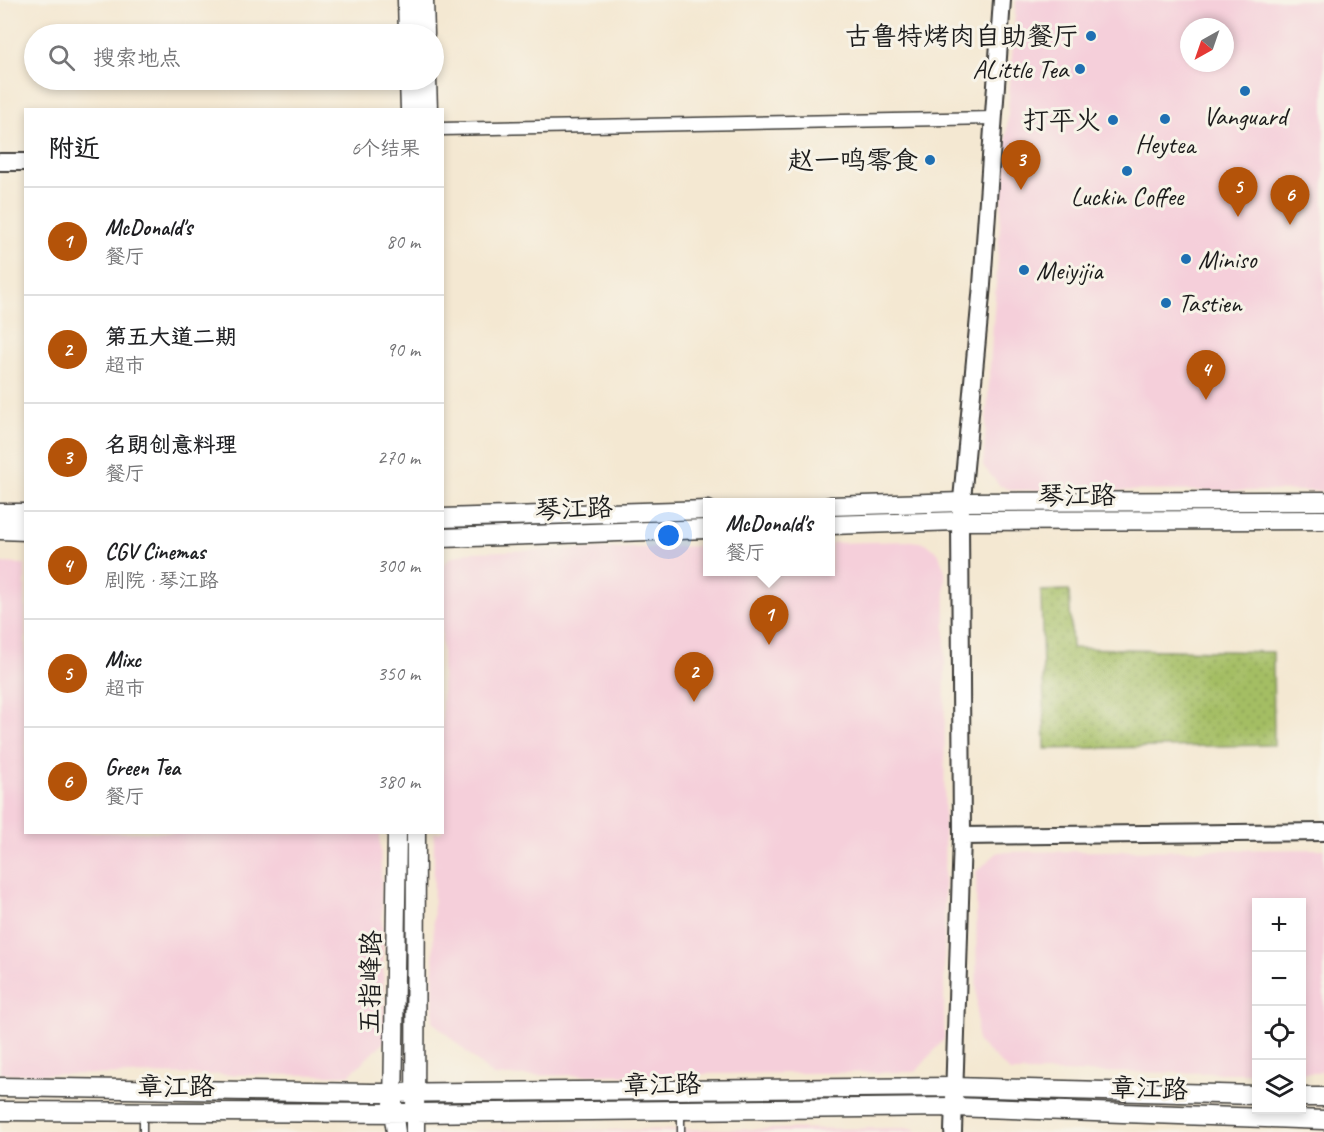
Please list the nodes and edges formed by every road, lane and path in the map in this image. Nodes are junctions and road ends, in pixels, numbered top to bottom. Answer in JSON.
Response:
{"nodes":[{"id":1,"x":407,"y":0,"type":"edge"},
{"id":2,"x":424,"y":0,"type":"edge"},
{"id":3,"x":1002,"y":0,"type":"edge"},
{"id":4,"x":408,"y":24,"type":"edge"},
{"id":5,"x":425,"y":24,"type":"edge"},
{"id":6,"x":409,"y":90,"type":"edge"},
{"id":7,"x":427,"y":90,"type":"edge"},
{"id":8,"x":410,"y":108,"type":"edge"},
{"id":9,"x":428,"y":108,"type":"edge"},
{"id":10,"x":993,"y":118,"type":"junction"},
{"id":11,"x":444,"y":129,"type":"edge"},
{"id":12,"x":0,"y":162,"type":"edge"},
{"id":13,"x":24,"y":162,"type":"edge"},
{"id":14,"x":1324,"y":501,"type":"edge"},
{"id":15,"x":962,"y":502,"type":"junction"},
{"id":16,"x":835,"y":506,"type":"edge"},
{"id":17,"x":703,"y":510,"type":"edge"},
{"id":18,"x":0,"y":513,"type":"edge"},
{"id":19,"x":24,"y":513,"type":"edge"},
{"id":20,"x":444,"y":518,"type":"edge"},
{"id":21,"x":1324,"y":520,"type":"edge"},
{"id":22,"x":960,"y":521,"type":"junction"},
{"id":23,"x":835,"y":525,"type":"edge"},
{"id":24,"x":0,"y":530,"type":"edge"},
{"id":25,"x":703,"y":530,"type":"edge"},
{"id":26,"x":24,"y":531,"type":"edge"},
{"id":27,"x":444,"y":538,"type":"edge"},
{"id":28,"x":1324,"y":832,"type":"edge"},
{"id":29,"x":398,"y":834,"type":"edge"},
{"id":30,"x":416,"y":834,"type":"edge"},
{"id":31,"x":962,"y":836,"type":"junction"},
{"id":32,"x":0,"y":1087,"type":"edge"},
{"id":33,"x":954,"y":1087,"type":"junction"},
{"id":34,"x":415,"y":1092,"type":"junction"},
{"id":35,"x":394,"y":1093,"type":"junction"},
{"id":36,"x":1252,"y":1095,"type":"edge"},
{"id":37,"x":1306,"y":1097,"type":"edge"},
{"id":38,"x":1324,"y":1097,"type":"edge"},
{"id":39,"x":952,"y":1107,"type":"junction"},
{"id":40,"x":680,"y":1109,"type":"junction"},
{"id":41,"x":144,"y":1111,"type":"junction"},
{"id":42,"x":393,"y":1111,"type":"junction"},
{"id":43,"x":0,"y":1112,"type":"edge"},
{"id":44,"x":415,"y":1113,"type":"junction"},
{"id":45,"x":1324,"y":1120,"type":"edge"},
{"id":46,"x":143,"y":1132,"type":"edge"},
{"id":47,"x":396,"y":1132,"type":"edge"},
{"id":48,"x":415,"y":1132,"type":"edge"},
{"id":49,"x":681,"y":1132,"type":"edge"},
{"id":50,"x":953,"y":1132,"type":"edge"}],
"edges":[{"from":1,"to":4,"type":"main road"},
{"from":2,"to":5,"type":"main road"},
{"from":3,"to":10,"type":"street"},
{"from":6,"to":8,"type":"main road"},
{"from":7,"to":9,"type":"main road"},
{"from":10,"to":11,"type":"street"},
{"from":10,"to":15,"type":"street"},
{"from":12,"to":13,"type":"street"},
{"from":14,"to":15,"type":"main road","name":"琴江路"},
{"from":15,"to":16,"type":"main road","name":"琴江路"},
{"from":15,"to":22,"type":"street"},
{"from":17,"to":20,"type":"main road","name":"琴江路"},
{"from":18,"to":19,"type":"main road"},
{"from":21,"to":22,"type":"main road","name":"琴江路"},
{"from":22,"to":23,"type":"main road","name":"琴江路"},
{"from":22,"to":31,"type":"street"},
{"from":24,"to":26,"type":"main road"},
{"from":25,"to":27,"type":"main road","name":"琴江路"},
{"from":28,"to":31,"type":"street"},
{"from":29,"to":35,"type":"main road","name":"五指峰路"},
{"from":30,"to":34,"type":"main road","name":"五指峰路"},
{"from":31,"to":33,"type":"street"},
{"from":32,"to":35,"type":"main road","name":"章江路"},
{"from":33,"to":34,"type":"main road","name":"章江路"},
{"from":33,"to":36,"type":"main road","name":"章江路"},
{"from":33,"to":39,"type":"street"},
{"from":34,"to":35,"type":"main road","name":"章江路"},
{"from":34,"to":44,"type":"main road","name":"五指峰路"},
{"from":35,"to":42,"type":"main road","name":"五指峰路"},
{"from":37,"to":38,"type":"main road"},
{"from":39,"to":40,"type":"main road","name":"章江路"},
{"from":39,"to":45,"type":"main road","name":"章江路"},
{"from":39,"to":50,"type":"street"},
{"from":40,"to":44,"type":"main road","name":"章江路"},
{"from":40,"to":49,"type":"lane"},
{"from":41,"to":42,"type":"main road","name":"章江路"},
{"from":41,"to":43,"type":"main road","name":"章江路"},
{"from":41,"to":46,"type":"lane"},
{"from":42,"to":44,"type":"main road","name":"章江路"},
{"from":42,"to":47,"type":"main road","name":"五指峰路"},
{"from":44,"to":48,"type":"main road","name":"五指峰路"}]}
